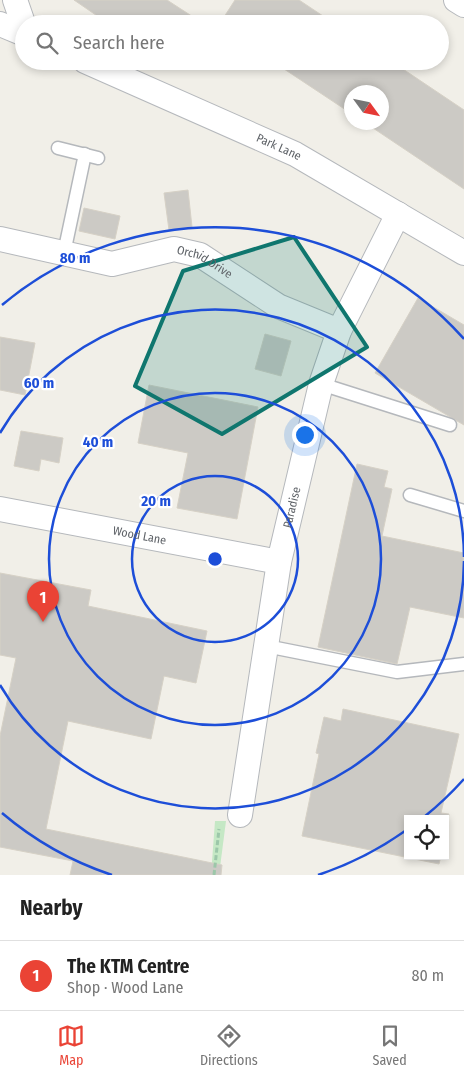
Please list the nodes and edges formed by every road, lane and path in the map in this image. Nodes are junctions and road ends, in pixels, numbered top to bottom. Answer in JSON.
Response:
{"nodes":[{"id":1,"x":15,"y":0,"type":"edge"},
{"id":2,"x":456,"y":0,"type":"edge"},
{"id":3,"x":464,"y":5,"type":"edge"},
{"id":4,"x":20,"y":15,"type":"edge"},
{"id":5,"x":0,"y":24,"type":"edge"},
{"id":6,"x":15,"y":30,"type":"edge"},
{"id":7,"x":105,"y":70,"type":"edge"},
{"id":8,"x":58,"y":148,"type":"dead end"},
{"id":9,"x":85,"y":154,"type":"junction"},
{"id":10,"x":98,"y":158,"type":"dead end"},
{"id":11,"x":398,"y":214,"type":"junction"},
{"id":12,"x":0,"y":239,"type":"edge"},
{"id":13,"x":64,"y":253,"type":"junction"},
{"id":14,"x":464,"y":253,"type":"edge"},
{"id":15,"x":339,"y":331,"type":"junction"},
{"id":16,"x":321,"y":384,"type":"junction"},
{"id":17,"x":450,"y":425,"type":"dead end"},
{"id":18,"x":410,"y":496,"type":"dead end"},
{"id":19,"x":0,"y":509,"type":"edge"},
{"id":20,"x":464,"y":511,"type":"edge"},
{"id":21,"x":279,"y":562,"type":"junction"},
{"id":22,"x":266,"y":646,"type":"junction"},
{"id":23,"x":464,"y":664,"type":"edge"},
{"id":24,"x":240,"y":815,"type":"joint"},
{"id":25,"x":214,"y":875,"type":"edge"}],
"edges":[{"from":1,"to":4,"type":"street"},
{"from":2,"to":3,"type":"street"},
{"from":5,"to":6,"type":"street"},
{"from":7,"to":11,"type":"street","name":"Park Lane"},
{"from":8,"to":9,"type":"lane"},
{"from":9,"to":10,"type":"lane"},
{"from":9,"to":13,"type":"lane"},
{"from":11,"to":14,"type":"street","name":"Park Lane"},
{"from":11,"to":15,"type":"street","name":"Paradise"},
{"from":12,"to":13,"type":"street","name":"Orchid Drive"},
{"from":13,"to":15,"type":"street","name":"Orchid Drive"},
{"from":15,"to":16,"type":"street","name":"Paradise"},
{"from":16,"to":17,"type":"lane"},
{"from":16,"to":21,"type":"street","name":"Paradise"},
{"from":18,"to":20,"type":"lane"},
{"from":19,"to":21,"type":"street","name":"Wood Lane"},
{"from":21,"to":22,"type":"street","name":"Paradise"},
{"from":22,"to":23,"type":"lane"},
{"from":22,"to":24,"type":"street","name":"Paradise"},
{"from":24,"to":25,"type":"path"}]}
